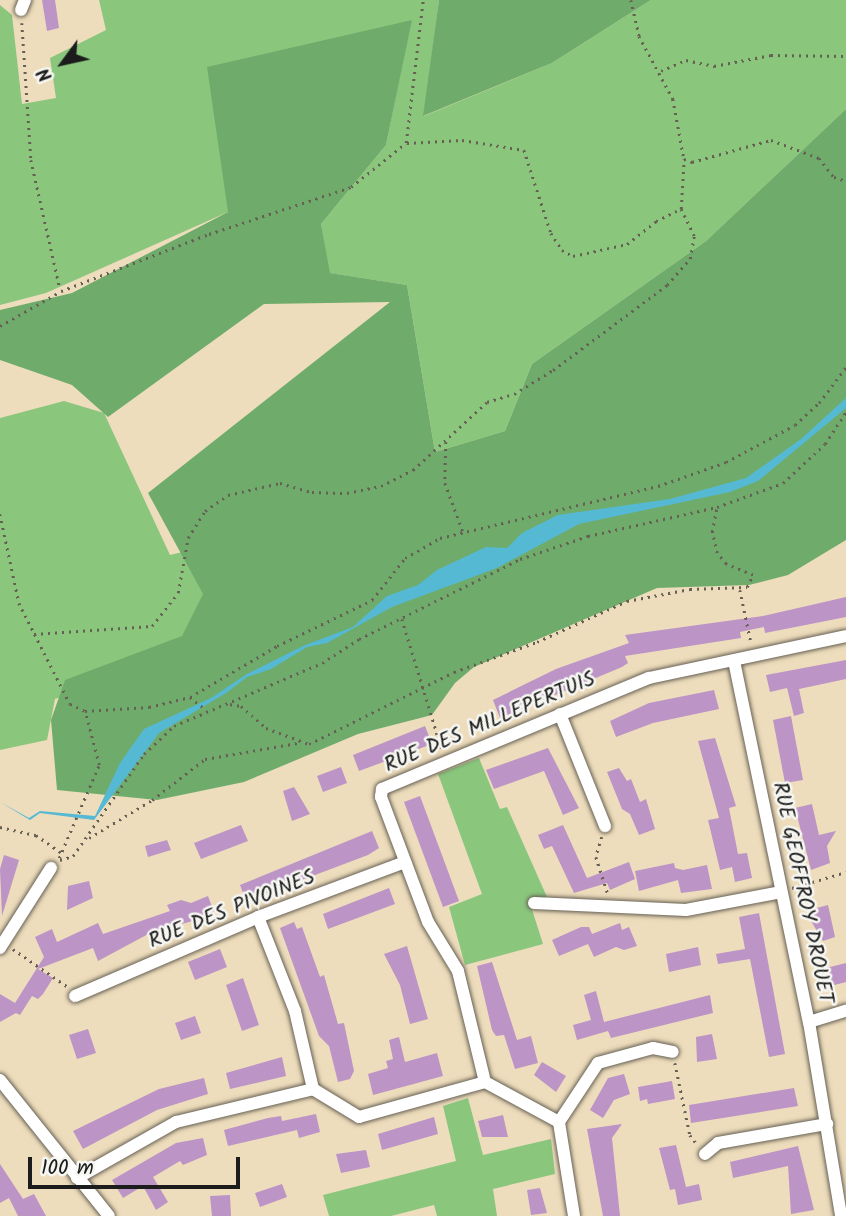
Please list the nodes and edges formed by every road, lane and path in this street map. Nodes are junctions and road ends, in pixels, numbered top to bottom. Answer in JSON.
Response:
{"nodes":[{"id":1,"x":423,"y":0,"type":"edge"},
{"id":2,"x":631,"y":0,"type":"edge"},
{"id":3,"x":23,"y":5,"type":"edge"},
{"id":4,"x":846,"y":56,"type":"edge"},
{"id":5,"x":661,"y":71,"type":"junction"},
{"id":6,"x":406,"y":143,"type":"junction"},
{"id":7,"x":684,"y":159,"type":"junction"},
{"id":8,"x":846,"y":181,"type":"edge"},
{"id":9,"x":681,"y":209,"type":"junction"},
{"id":10,"x":61,"y":291,"type":"junction"},
{"id":11,"x":0,"y":326,"type":"edge"},
{"id":12,"x":846,"y":367,"type":"edge"},
{"id":13,"x":846,"y":412,"type":"edge"},
{"id":14,"x":446,"y":442,"type":"junction"},
{"id":15,"x":718,"y":507,"type":"junction"},
{"id":16,"x":0,"y":514,"type":"edge"},
{"id":17,"x":463,"y":532,"type":"junction"},
{"id":18,"x":740,"y":590,"type":"junction"},
{"id":19,"x":402,"y":618,"type":"junction"},
{"id":20,"x":33,"y":634,"type":"junction"},
{"id":21,"x":846,"y":636,"type":"edge"},
{"id":22,"x":753,"y":656,"type":"junction"},
{"id":23,"x":734,"y":661,"type":"junction"},
{"id":24,"x":424,"y":687,"type":"junction"},
{"id":25,"x":190,"y":696,"type":"junction"},
{"id":26,"x":230,"y":704,"type":"junction"},
{"id":27,"x":206,"y":710,"type":"junction"},
{"id":28,"x":85,"y":711,"type":"junction"},
{"id":29,"x":560,"y":714,"type":"junction"},
{"id":30,"x":298,"y":743,"type":"junction"},
{"id":31,"x":445,"y":760,"type":"junction"},
{"id":32,"x":605,"y":826,"type":"joint"},
{"id":33,"x":0,"y":827,"type":"edge"},
{"id":34,"x":86,"y":839,"type":"junction"},
{"id":35,"x":405,"y":862,"type":"junction"},
{"id":36,"x":53,"y":865,"type":"joint"},
{"id":37,"x":846,"y":872,"type":"edge"},
{"id":38,"x":781,"y":892,"type":"junction"},
{"id":39,"x":534,"y":903,"type":"dead end"},
{"id":40,"x":612,"y":907,"type":"junction"},
{"id":41,"x":258,"y":917,"type":"junction"},
{"id":42,"x":2,"y":946,"type":"edge"},
{"id":43,"x":77,"y":995,"type":"joint"},
{"id":44,"x":846,"y":1011,"type":"edge"},
{"id":45,"x":809,"y":1022,"type":"junction"},
{"id":46,"x":673,"y":1052,"type":"joint"},
{"id":47,"x":0,"y":1080,"type":"edge"},
{"id":48,"x":485,"y":1082,"type":"junction"},
{"id":49,"x":313,"y":1089,"type":"junction"},
{"id":50,"x":559,"y":1122,"type":"junction"},
{"id":51,"x":827,"y":1124,"type":"junction"},
{"id":52,"x":705,"y":1154,"type":"joint"},
{"id":53,"x":78,"y":1178,"type":"junction"},
{"id":54,"x":109,"y":1216,"type":"edge"},
{"id":55,"x":574,"y":1216,"type":"edge"},
{"id":56,"x":841,"y":1216,"type":"edge"}],
"edges":[{"from":1,"to":6,"type":"path"},
{"from":2,"to":5,"type":"path"},
{"from":3,"to":10,"type":"path"},
{"from":4,"to":5,"type":"path"},
{"from":5,"to":7,"type":"path"},
{"from":6,"to":9,"type":"path"},
{"from":6,"to":10,"type":"path"},
{"from":7,"to":8,"type":"path"},
{"from":7,"to":9,"type":"path"},
{"from":9,"to":14,"type":"path"},
{"from":10,"to":11,"type":"path"},
{"from":12,"to":17,"type":"path"},
{"from":13,"to":15,"type":"path"},
{"from":14,"to":17,"type":"path"},
{"from":14,"to":20,"type":"path"},
{"from":15,"to":18,"type":"path"},
{"from":15,"to":19,"type":"path"},
{"from":16,"to":20,"type":"path"},
{"from":17,"to":25,"type":"path"},
{"from":18,"to":22,"type":"path"},
{"from":18,"to":24,"type":"path"},
{"from":19,"to":24,"type":"path"},
{"from":19,"to":26,"type":"path"},
{"from":20,"to":28,"type":"path"},
{"from":21,"to":22,"type":"street","name":"RUE DES MILLEPERTUIS"},
{"from":22,"to":23,"type":"street","name":"RUE DES MILLEPERTUIS"},
{"from":23,"to":29,"type":"street","name":"RUE DES MILLEPERTUIS"},
{"from":23,"to":38,"type":"street","name":"RUE GEOFFROY DROUET"},
{"from":24,"to":30,"type":"path"},
{"from":24,"to":31,"type":"path"},
{"from":25,"to":27,"type":"path"},
{"from":25,"to":28,"type":"path"},
{"from":26,"to":27,"type":"path"},
{"from":26,"to":30,"type":"path"},
{"from":27,"to":34,"type":"path"},
{"from":28,"to":33,"type":"path"},
{"from":29,"to":31,"type":"street","name":"RUE DES MILLEPERTUIS"},
{"from":29,"to":32,"type":"street"},
{"from":30,"to":34,"type":"path"},
{"from":31,"to":35,"type":"street","name":"RUE DES MILLEPERTUIS"},
{"from":32,"to":40,"type":"path"},
{"from":34,"to":36,"type":"path"},
{"from":35,"to":41,"type":"street","name":"RUE DES PIVOINES"},
{"from":35,"to":48,"type":"street","name":"RUE DES MILLEPERTUIS"},
{"from":36,"to":42,"type":"street"},
{"from":37,"to":38,"type":"path"},
{"from":38,"to":40,"type":"street"},
{"from":38,"to":45,"type":"street","name":"RUE GEOFFROY DROUET"},
{"from":39,"to":40,"type":"street"},
{"from":41,"to":43,"type":"street","name":"RUE DES PIVOINES"},
{"from":41,"to":49,"type":"street"},
{"from":42,"to":43,"type":"path"},
{"from":44,"to":45,"type":"street"},
{"from":45,"to":51,"type":"street","name":"RUE GEOFFROY DROUET"},
{"from":46,"to":50,"type":"street"},
{"from":46,"to":52,"type":"path"},
{"from":47,"to":53,"type":"street"},
{"from":48,"to":49,"type":"street"},
{"from":48,"to":50,"type":"street"},
{"from":49,"to":53,"type":"street"},
{"from":50,"to":55,"type":"street"},
{"from":51,"to":52,"type":"street"},
{"from":51,"to":56,"type":"street","name":"RUE GEOFFROY DROUET"},
{"from":53,"to":54,"type":"street"}]}
